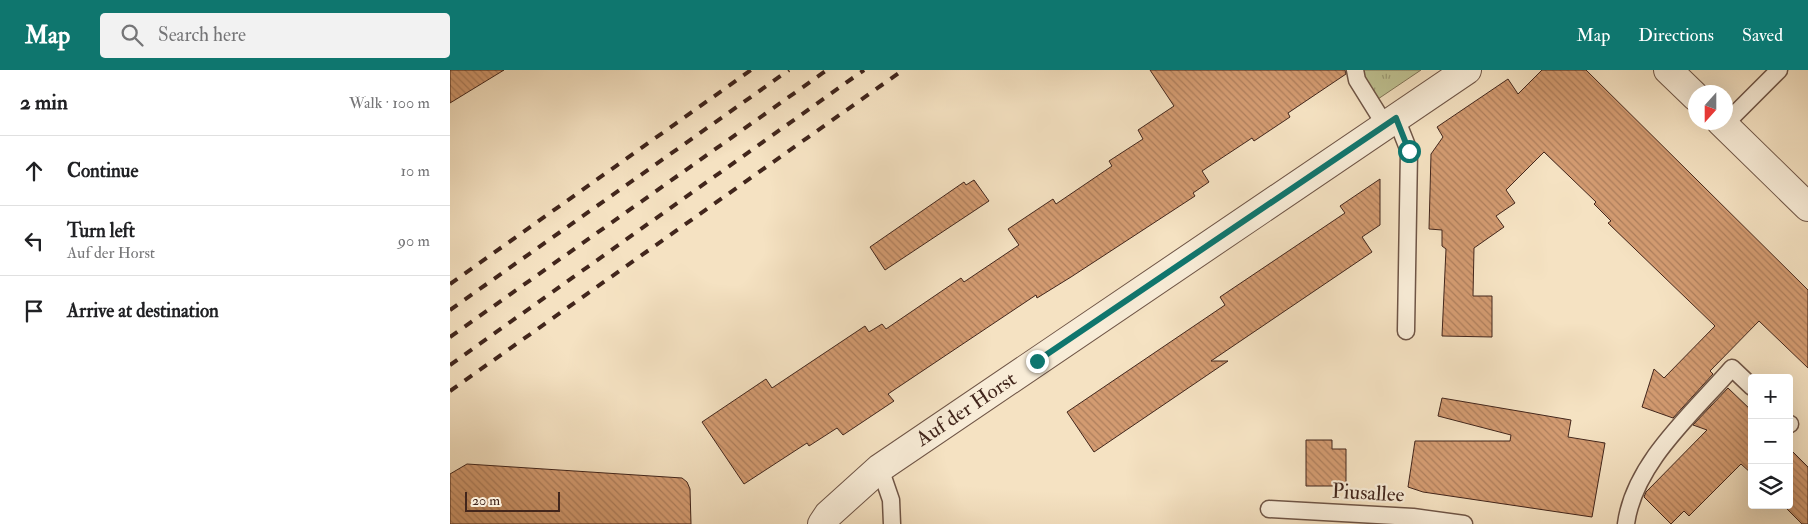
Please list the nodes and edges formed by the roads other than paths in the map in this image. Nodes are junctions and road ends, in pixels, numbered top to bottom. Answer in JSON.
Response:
{"nodes":[{"id":1,"x":1355,"y":70,"type":"edge"},
{"id":2,"x":1467,"y":70,"type":"edge"},
{"id":3,"x":1668,"y":70,"type":"edge"},
{"id":4,"x":1779,"y":70,"type":"edge"},
{"id":5,"x":1688,"y":89,"type":"edge"},
{"id":6,"x":1733,"y":114,"type":"edge"},
{"id":7,"x":1390,"y":122,"type":"junction"},
{"id":8,"x":1729,"y":130,"type":"edge"},
{"id":9,"x":1808,"y":207,"type":"edge"},
{"id":10,"x":1406,"y":331,"type":"dead end"},
{"id":11,"x":1748,"y":383,"type":"edge"},
{"id":12,"x":880,"y":468,"type":"junction"},
{"id":13,"x":1269,"y":509,"type":"dead end"},
{"id":14,"x":822,"y":524,"type":"edge"},
{"id":15,"x":892,"y":524,"type":"edge"},
{"id":16,"x":1464,"y":524,"type":"edge"},
{"id":17,"x":1626,"y":524,"type":"edge"}],
"edges":[{"from":1,"to":7,"type":"lane"},
{"from":2,"to":7,"type":"street","name":"Auf der Horst"},
{"from":3,"to":5,"type":"street"},
{"from":4,"to":6,"type":"lane"},
{"from":7,"to":10,"type":"lane"},
{"from":7,"to":12,"type":"street","name":"Auf der Horst"},
{"from":8,"to":9,"type":"street"},
{"from":11,"to":17,"type":"lane"},
{"from":12,"to":14,"type":"street","name":"Auf der Horst"},
{"from":12,"to":15,"type":"lane"},
{"from":13,"to":16,"type":"lane","name":"Piusallee"}]}
